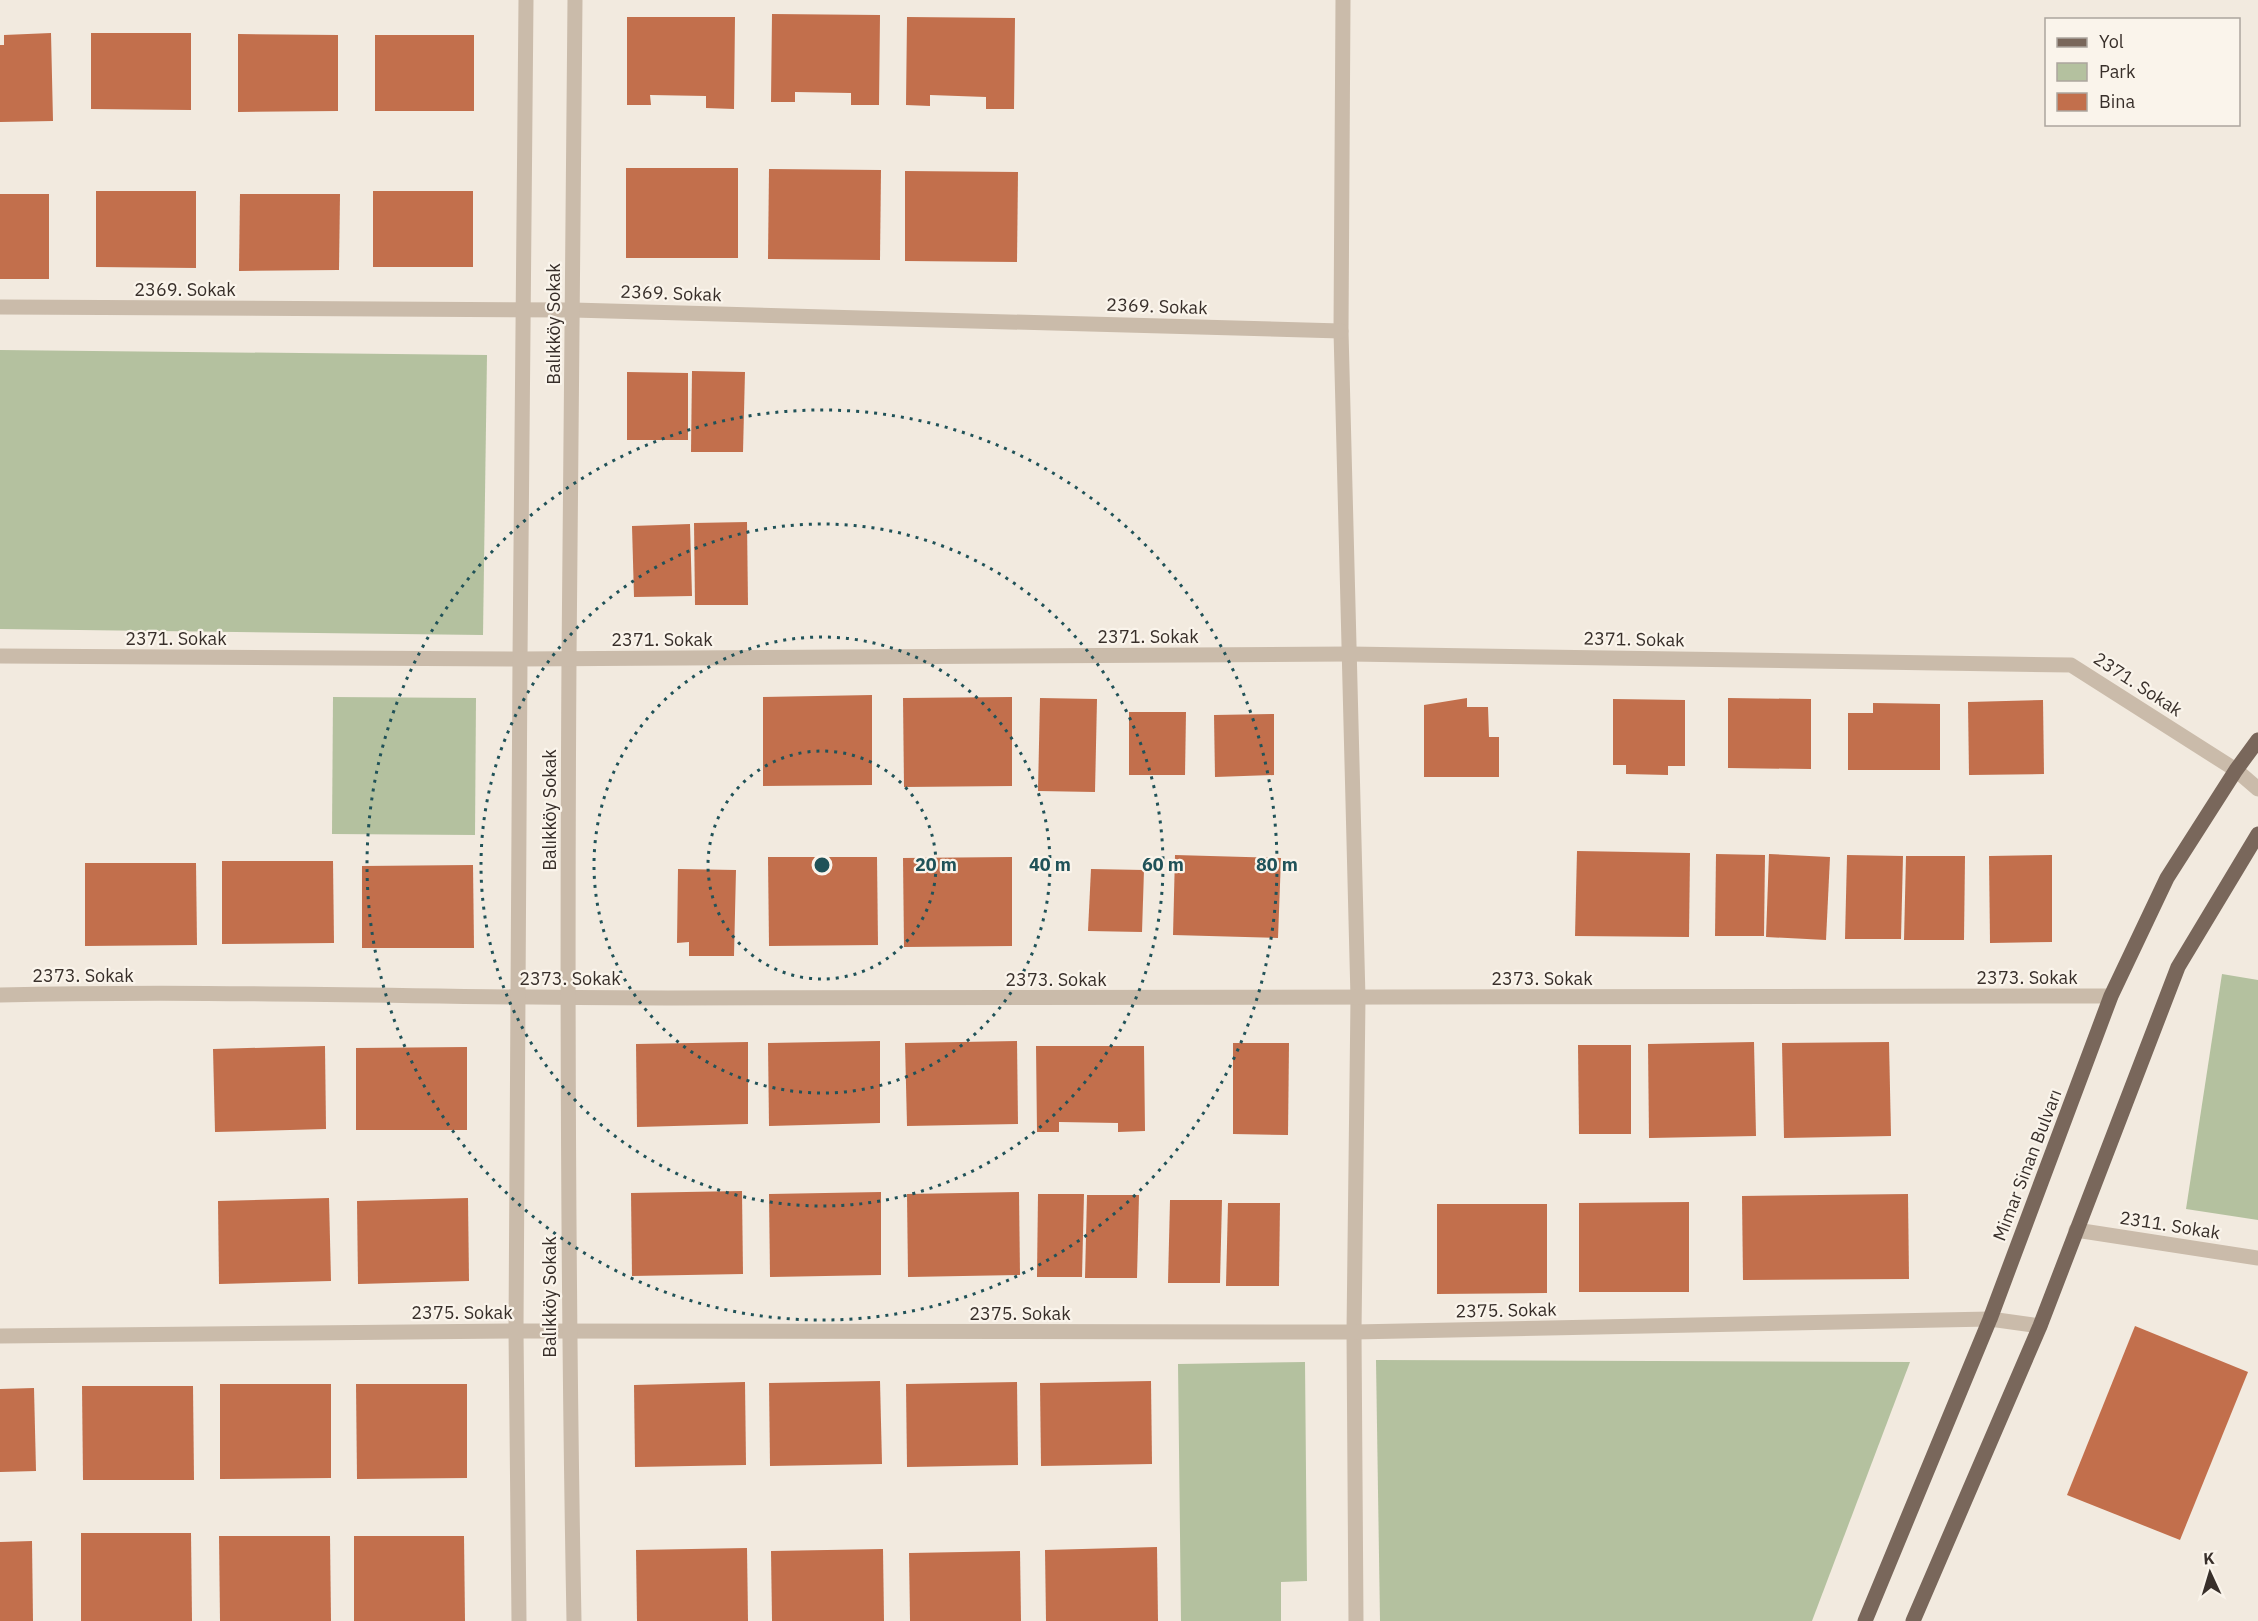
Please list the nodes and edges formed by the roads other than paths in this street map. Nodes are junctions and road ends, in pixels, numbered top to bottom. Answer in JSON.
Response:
{"nodes":[{"id":1,"x":526,"y":0,"type":"edge"},
{"id":2,"x":575,"y":0,"type":"edge"},
{"id":3,"x":1343,"y":0,"type":"edge"},
{"id":4,"x":0,"y":307,"type":"edge"},
{"id":5,"x":524,"y":310,"type":"junction"},
{"id":6,"x":573,"y":310,"type":"junction"},
{"id":7,"x":1341,"y":331,"type":"junction"},
{"id":8,"x":1350,"y":654,"type":"junction"},
{"id":9,"x":0,"y":656,"type":"edge"},
{"id":10,"x":520,"y":659,"type":"junction"},
{"id":11,"x":569,"y":660,"type":"junction"},
{"id":12,"x":2258,"y":740,"type":"edge"},
{"id":13,"x":2236,"y":770,"type":"junction"},
{"id":14,"x":2258,"y":789,"type":"edge"},
{"id":15,"x":2258,"y":834,"type":"edge"},
{"id":16,"x":0,"y":995,"type":"edge"},
{"id":17,"x":2111,"y":996,"type":"junction"},
{"id":18,"x":517,"y":998,"type":"junction"},
{"id":19,"x":567,"y":998,"type":"junction"},
{"id":20,"x":1358,"y":998,"type":"junction"},
{"id":21,"x":2076,"y":1230,"type":"junction"},
{"id":22,"x":2258,"y":1258,"type":"edge"},
{"id":23,"x":1990,"y":1319,"type":"junction"},
{"id":24,"x":2040,"y":1326,"type":"junction"},
{"id":25,"x":516,"y":1331,"type":"junction"},
{"id":26,"x":569,"y":1332,"type":"junction"},
{"id":27,"x":1354,"y":1332,"type":"junction"},
{"id":28,"x":0,"y":1336,"type":"edge"},
{"id":29,"x":519,"y":1621,"type":"edge"},
{"id":30,"x":574,"y":1621,"type":"edge"},
{"id":31,"x":1356,"y":1621,"type":"edge"},
{"id":32,"x":1865,"y":1621,"type":"edge"},
{"id":33,"x":1913,"y":1621,"type":"edge"}],
"edges":[{"from":1,"to":5,"type":"street","name":"Balıkköy Sokak"},
{"from":2,"to":6,"type":"street","name":"Balıkköy Sokak"},
{"from":3,"to":7,"type":"street"},
{"from":4,"to":5,"type":"street","name":"2369. Sokak"},
{"from":5,"to":6,"type":"street","name":"2369. Sokak"},
{"from":5,"to":10,"type":"street","name":"Balıkköy Sokak"},
{"from":6,"to":7,"type":"street","name":"2369. Sokak"},
{"from":6,"to":11,"type":"street","name":"Balıkköy Sokak"},
{"from":7,"to":8,"type":"street"},
{"from":8,"to":11,"type":"street","name":"2371. Sokak"},
{"from":8,"to":13,"type":"street","name":"2371. Sokak"},
{"from":8,"to":20,"type":"street"},
{"from":9,"to":10,"type":"street","name":"2371. Sokak"},
{"from":10,"to":11,"type":"street","name":"2371. Sokak"},
{"from":10,"to":18,"type":"street","name":"Balıkköy Sokak"},
{"from":11,"to":19,"type":"street","name":"Balıkköy Sokak"},
{"from":12,"to":13,"type":"main road","name":"Mimar Sinan Bulvarı"},
{"from":13,"to":14,"type":"street","name":"2371. Sokak"},
{"from":13,"to":17,"type":"main road","name":"Mimar Sinan Bulvarı"},
{"from":15,"to":21,"type":"main road"},
{"from":16,"to":18,"type":"street","name":"2373. Sokak"},
{"from":17,"to":20,"type":"street","name":"2373. Sokak"},
{"from":17,"to":23,"type":"main road","name":"Mimar Sinan Bulvarı"},
{"from":18,"to":19,"type":"street","name":"2373. Sokak"},
{"from":18,"to":25,"type":"street","name":"Balıkköy Sokak"},
{"from":19,"to":20,"type":"street","name":"2373. Sokak"},
{"from":19,"to":26,"type":"street","name":"Balıkköy Sokak"},
{"from":20,"to":27,"type":"street"},
{"from":21,"to":22,"type":"street","name":"2311. Sokak"},
{"from":21,"to":24,"type":"main road"},
{"from":23,"to":24,"type":"street","name":"2375. Sokak"},
{"from":23,"to":27,"type":"street","name":"2375. Sokak"},
{"from":23,"to":32,"type":"main road","name":"Mimar Sinan Bulvarı"},
{"from":24,"to":33,"type":"main road"},
{"from":25,"to":26,"type":"street","name":"2375. Sokak"},
{"from":25,"to":28,"type":"street","name":"2375. Sokak"},
{"from":25,"to":29,"type":"street","name":"Balıkköy Sokak"},
{"from":26,"to":27,"type":"street","name":"2375. Sokak"},
{"from":26,"to":30,"type":"street","name":"Balıkköy Sokak"},
{"from":27,"to":31,"type":"street"}]}
